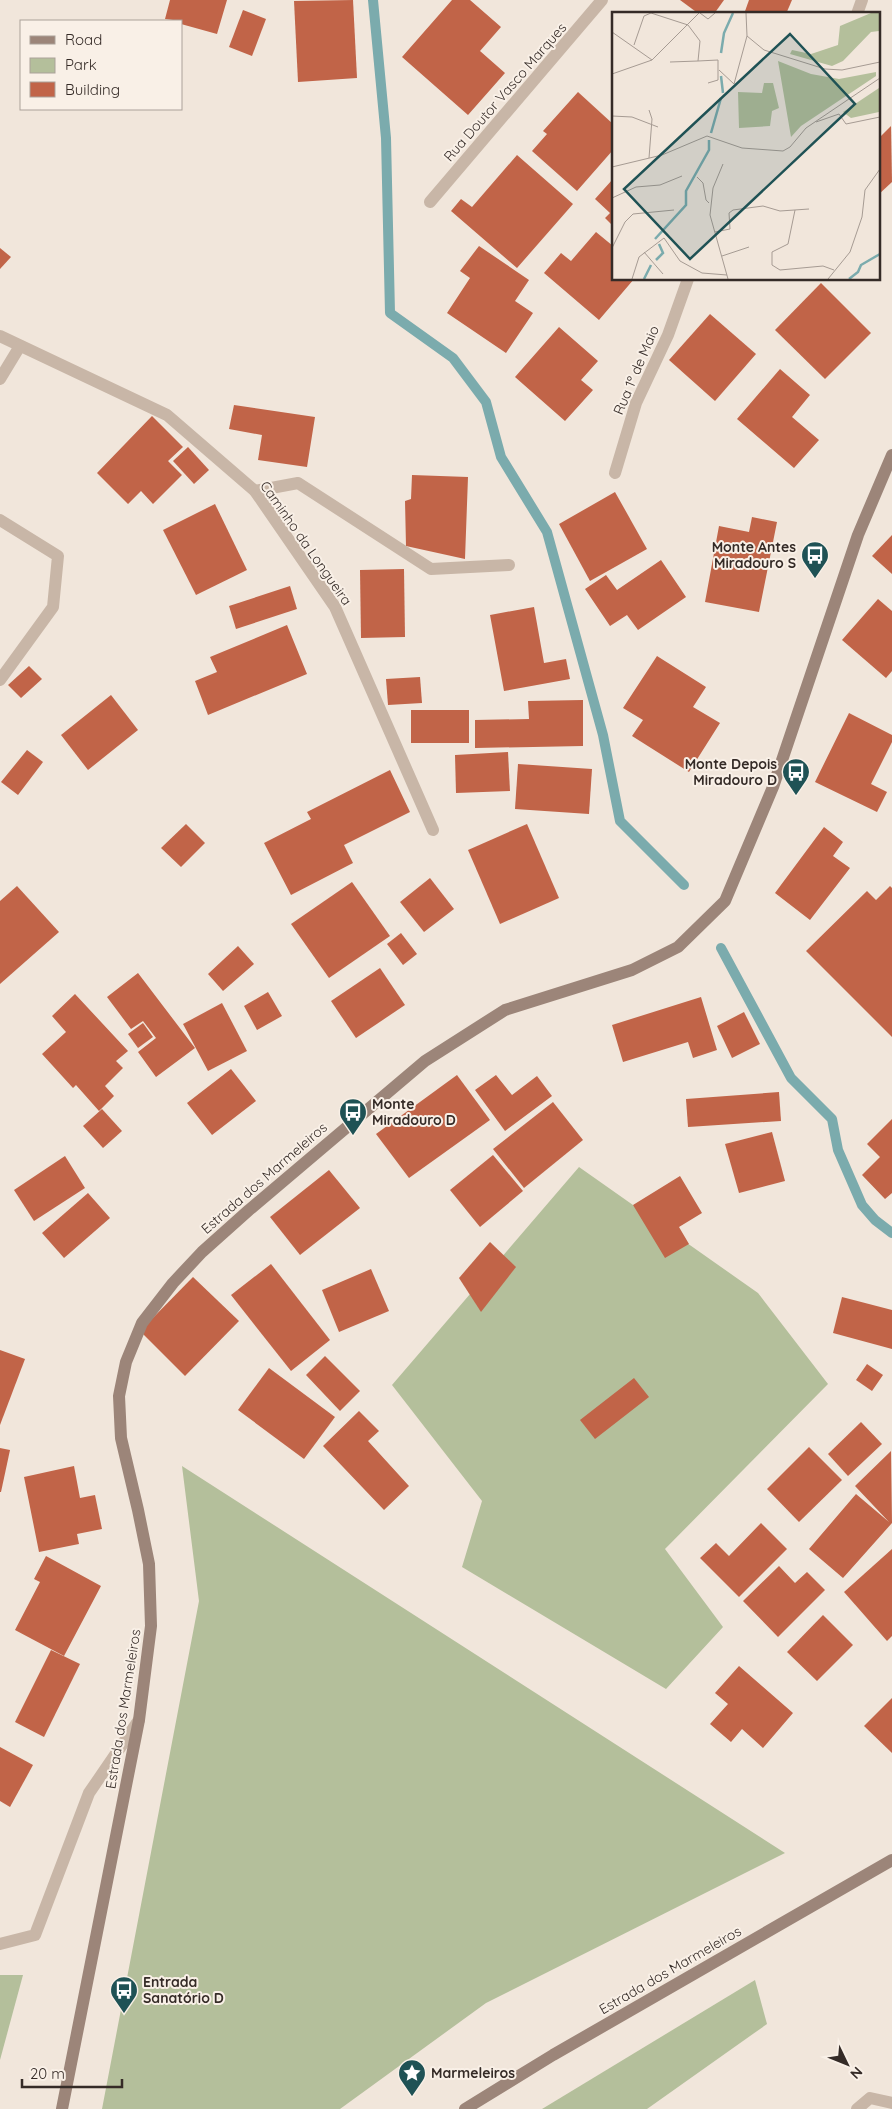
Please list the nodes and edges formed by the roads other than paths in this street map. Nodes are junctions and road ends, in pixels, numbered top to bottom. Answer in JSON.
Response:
{"nodes":[{"id":1,"x":602,"y":0,"type":"edge"},
{"id":2,"x":430,"y":202,"type":"dead end"},
{"id":3,"x":688,"y":280,"type":"edge"},
{"id":4,"x":0,"y":336,"type":"edge"},
{"id":5,"x":20,"y":346,"type":"junction"},
{"id":6,"x":0,"y":379,"type":"edge"},
{"id":7,"x":892,"y":455,"type":"edge"},
{"id":8,"x":615,"y":473,"type":"dead end"},
{"id":9,"x":255,"y":491,"type":"junction"},
{"id":10,"x":0,"y":520,"type":"edge"},
{"id":11,"x":509,"y":565,"type":"dead end"},
{"id":12,"x":0,"y":680,"type":"edge"},
{"id":13,"x":433,"y":830,"type":"dead end"},
{"id":14,"x":139,"y":1720,"type":"junction"},
{"id":15,"x":892,"y":1860,"type":"edge"},
{"id":16,"x":0,"y":1944,"type":"edge"},
{"id":17,"x":892,"y":2103,"type":"edge"},
{"id":18,"x":62,"y":2109,"type":"edge"},
{"id":19,"x":465,"y":2109,"type":"edge"},
{"id":20,"x":857,"y":2109,"type":"edge"}],
"edges":[{"from":1,"to":2,"type":"street","name":"Rua Doutor Vasco Marques"},
{"from":3,"to":8,"type":"street","name":"Rua 1º de Maio"},
{"from":4,"to":5,"type":"street","name":"Caminho da Longueira"},
{"from":5,"to":6,"type":"street"},
{"from":5,"to":9,"type":"street","name":"Caminho da Longueira"},
{"from":7,"to":14,"type":"main road","name":"Estrada dos Marmeleiros"},
{"from":9,"to":11,"type":"street"},
{"from":9,"to":13,"type":"street","name":"Caminho da Longueira"},
{"from":10,"to":12,"type":"street"},
{"from":14,"to":16,"type":"street"},
{"from":14,"to":18,"type":"main road","name":"Estrada dos Marmeleiros"},
{"from":15,"to":19,"type":"main road","name":"Estrada dos Marmeleiros"},
{"from":17,"to":20,"type":"street"}]}
